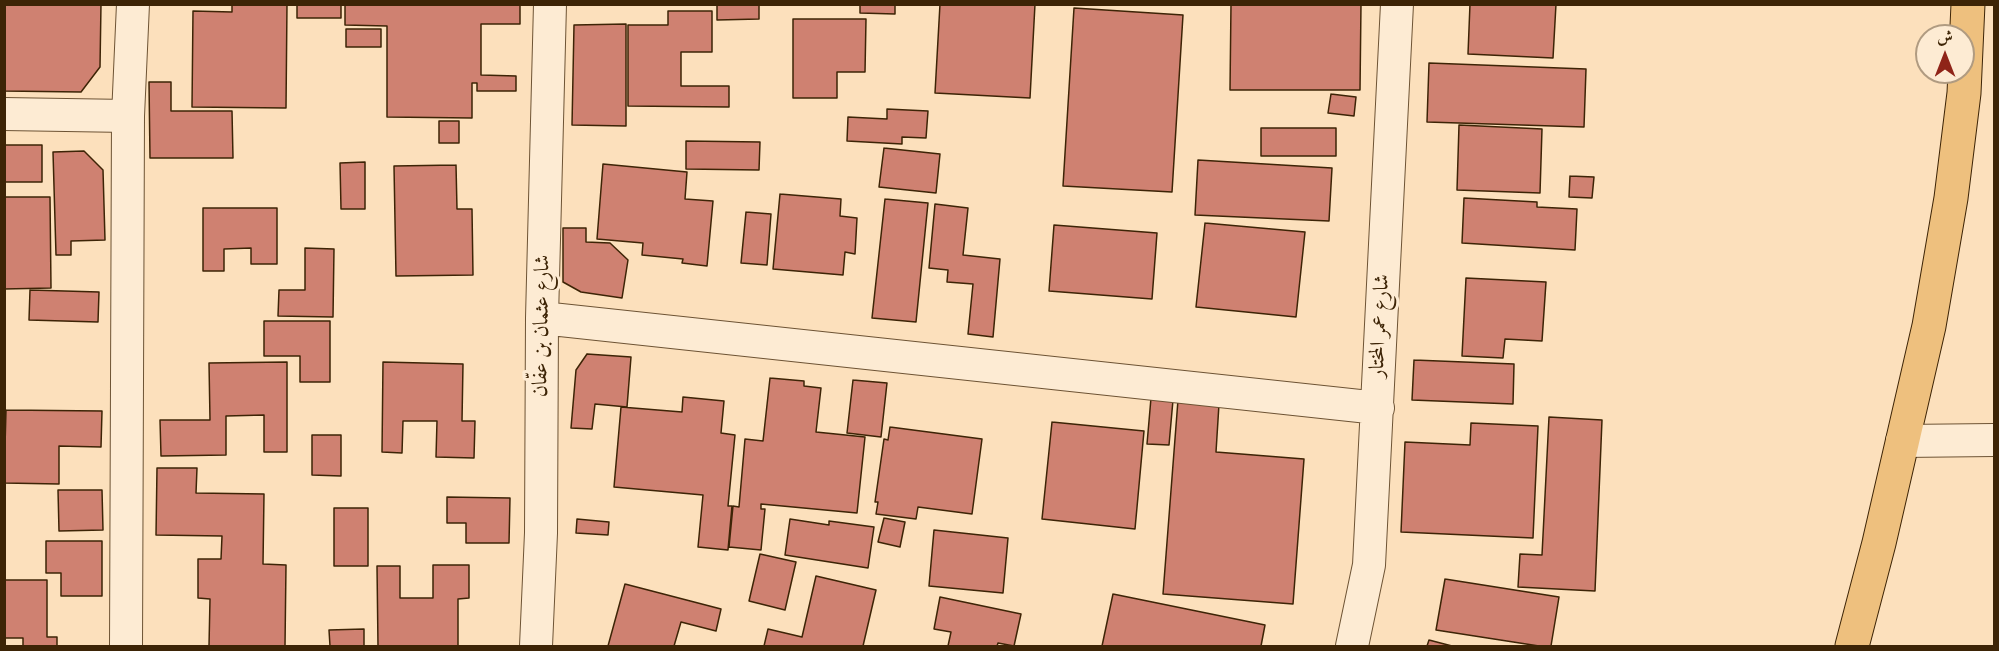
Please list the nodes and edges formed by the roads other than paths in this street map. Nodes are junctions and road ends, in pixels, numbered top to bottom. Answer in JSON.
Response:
{"nodes":[{"id":1,"x":133,"y":4,"type":"edge"},
{"id":2,"x":550,"y":4,"type":"edge"},
{"id":3,"x":1397,"y":4,"type":"edge"},
{"id":4,"x":1968,"y":4,"type":"edge"},
{"id":5,"x":4,"y":114,"type":"edge"},
{"id":6,"x":128,"y":116,"type":"junction"},
{"id":7,"x":542,"y":318,"type":"junction"},
{"id":8,"x":1377,"y":408,"type":"junction"},
{"id":9,"x":1995,"y":440,"type":"edge"},
{"id":10,"x":1902,"y":441,"type":"junction"},
{"id":11,"x":126,"y":646,"type":"edge"},
{"id":12,"x":536,"y":646,"type":"edge"},
{"id":13,"x":1352,"y":646,"type":"edge"},
{"id":14,"x":1852,"y":646,"type":"edge"}],
"edges":[{"from":1,"to":6,"type":"street"},
{"from":2,"to":7,"type":"street","name":"شارع عثمان بن عفّان"},
{"from":3,"to":8,"type":"street","name":"شارع عمر المختار"},
{"from":4,"to":10,"type":"main road"},
{"from":5,"to":6,"type":"street"},
{"from":6,"to":11,"type":"street"},
{"from":7,"to":8,"type":"street"},
{"from":7,"to":12,"type":"street","name":"شارع عثمان بن عفّان"},
{"from":8,"to":13,"type":"street","name":"شارع عمر المختار"},
{"from":9,"to":10,"type":"street"},
{"from":10,"to":14,"type":"main road"}]}
